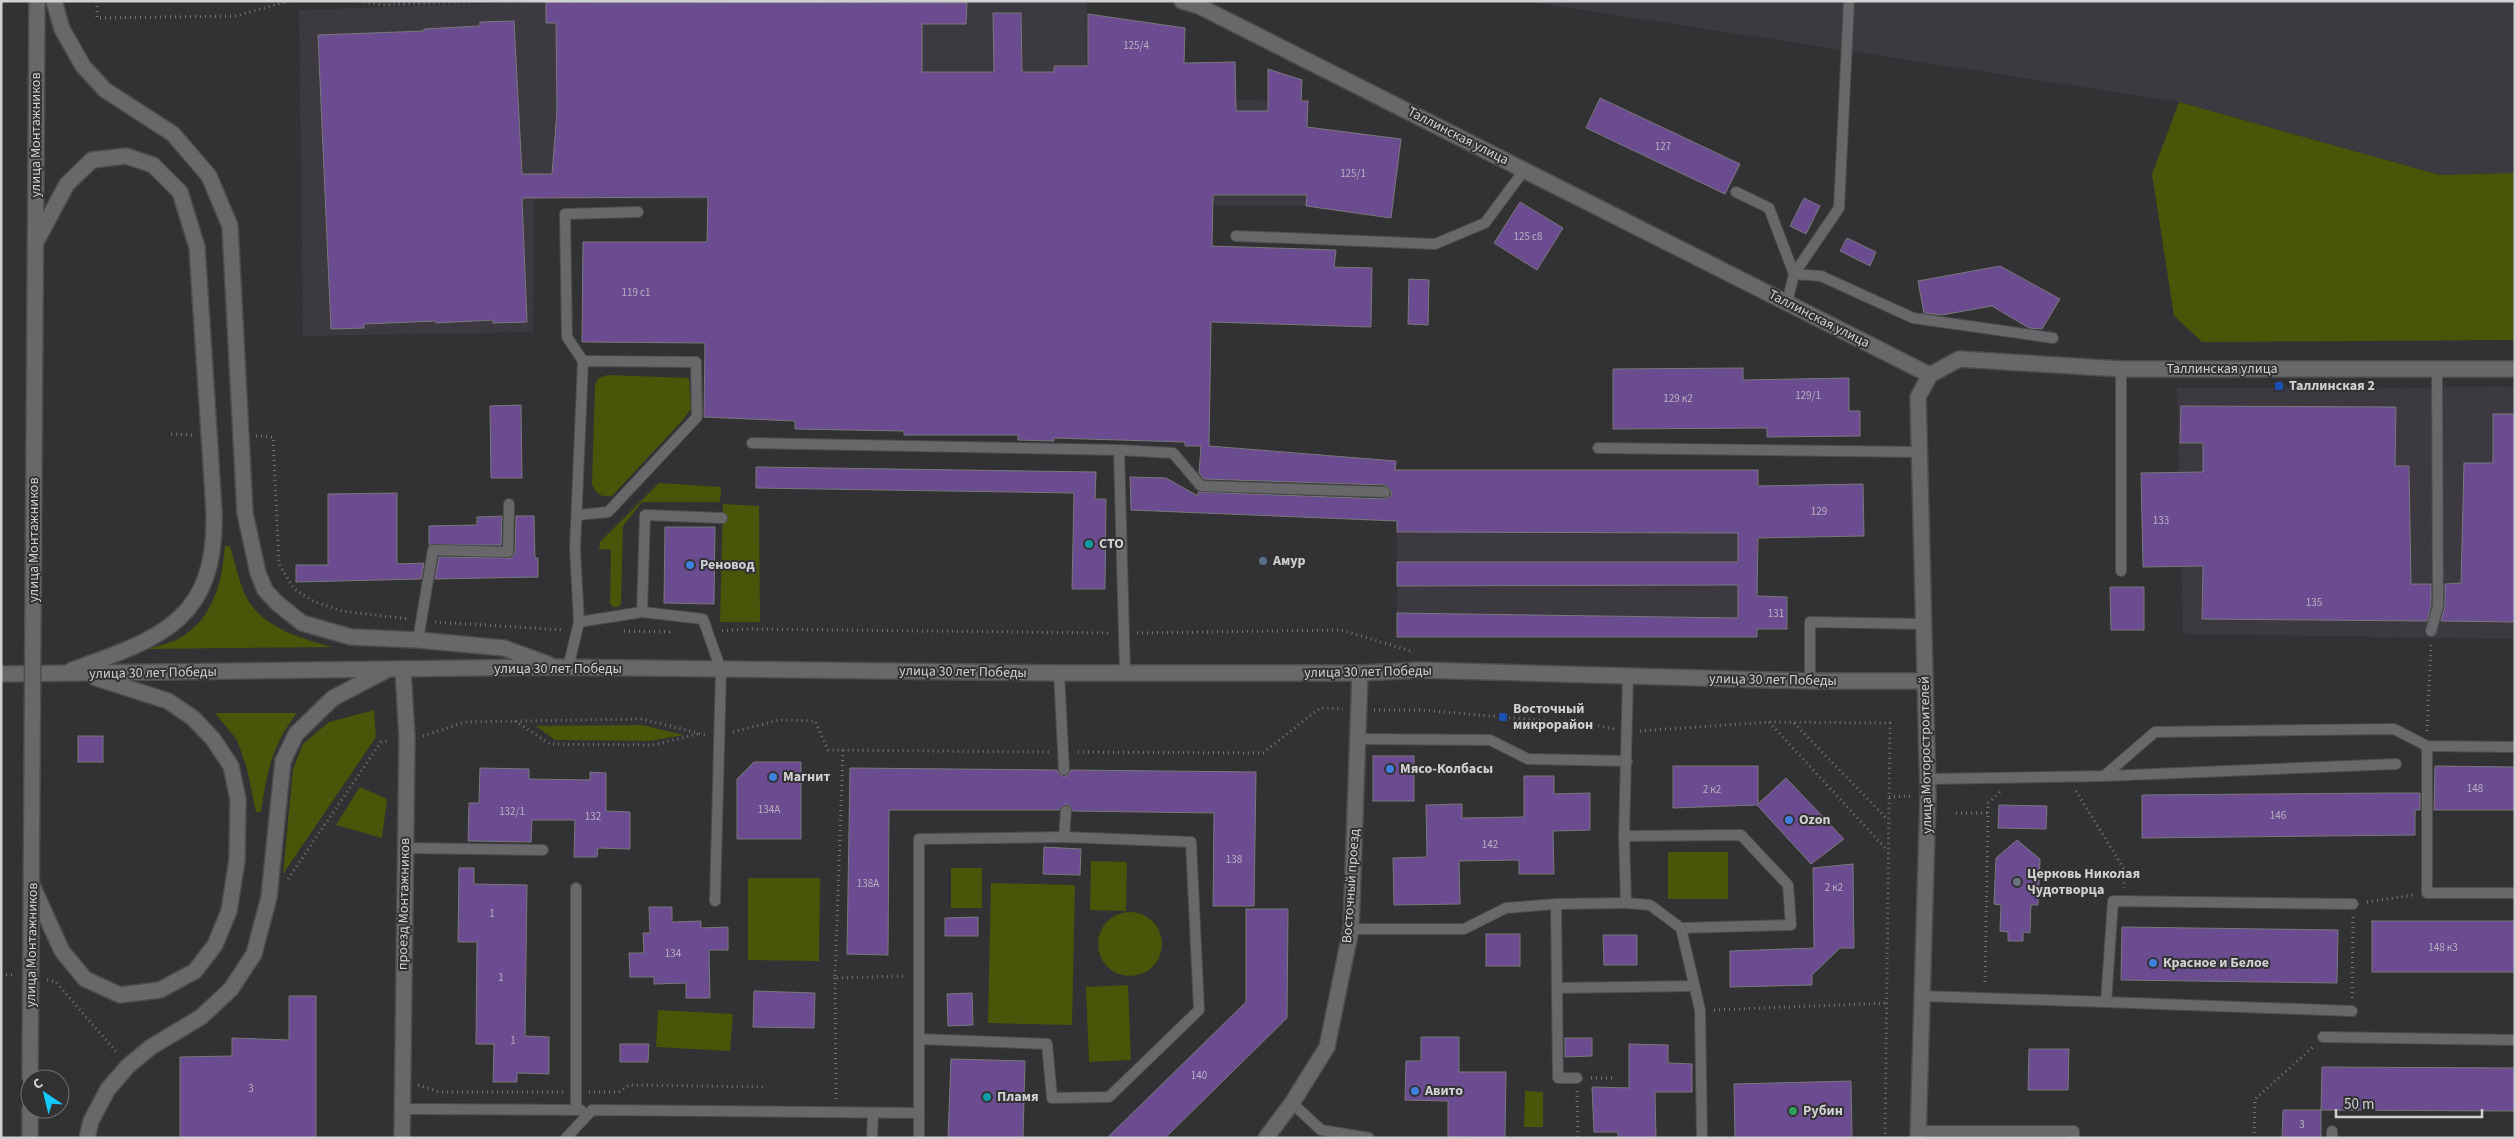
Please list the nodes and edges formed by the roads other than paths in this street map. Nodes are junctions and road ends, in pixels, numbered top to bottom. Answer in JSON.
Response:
{"nodes":[{"id":1,"x":37,"y":1,"type":"edge"},
{"id":2,"x":54,"y":1,"type":"edge"},
{"id":3,"x":1182,"y":1,"type":"edge"},
{"id":4,"x":1849,"y":1,"type":"edge"},
{"id":5,"x":1525,"y":170,"type":"junction"},
{"id":6,"x":1736,"y":192,"type":"dead end"},
{"id":7,"x":638,"y":212,"type":"dead end"},
{"id":8,"x":1236,"y":236,"type":"dead end"},
{"id":9,"x":35,"y":243,"type":"junction"},
{"id":10,"x":1794,"y":274,"type":"junction"},
{"id":11,"x":1787,"y":303,"type":"junction"},
{"id":12,"x":2053,"y":338,"type":"dead end"},
{"id":13,"x":583,"y":361,"type":"junction"},
{"id":14,"x":2437,"y":369,"type":"junction"},
{"id":15,"x":2515,"y":369,"type":"edge"},
{"id":16,"x":2121,"y":370,"type":"junction"},
{"id":17,"x":1930,"y":375,"type":"junction"},
{"id":18,"x":752,"y":443,"type":"dead end"},
{"id":19,"x":1598,"y":448,"type":"dead end"},
{"id":20,"x":1119,"y":450,"type":"junction"},
{"id":21,"x":1920,"y":452,"type":"junction"},
{"id":22,"x":1385,"y":492,"type":"dead end"},
{"id":23,"x":509,"y":504,"type":"dead end"},
{"id":24,"x":578,"y":515,"type":"junction"},
{"id":25,"x":722,"y":518,"type":"dead end"},
{"id":26,"x":2121,"y":571,"type":"dead end"},
{"id":27,"x":642,"y":612,"type":"junction"},
{"id":28,"x":1924,"y":624,"type":"junction"},
{"id":29,"x":578,"y":627,"type":"junction"},
{"id":30,"x":2431,"y":631,"type":"road end"},
{"id":31,"x":418,"y":640,"type":"junction"},
{"id":32,"x":562,"y":668,"type":"junction"},
{"id":33,"x":403,"y":670,"type":"junction"},
{"id":34,"x":721,"y":670,"type":"junction"},
{"id":35,"x":386,"y":671,"type":"junction"},
{"id":36,"x":1125,"y":672,"type":"junction"},
{"id":37,"x":1060,"y":673,"type":"junction"},
{"id":38,"x":1360,"y":673,"type":"junction"},
{"id":39,"x":1,"y":674,"type":"edge"},
{"id":40,"x":86,"y":674,"type":"junction"},
{"id":41,"x":59,"y":675,"type":"junction"},
{"id":42,"x":1628,"y":676,"type":"junction"},
{"id":43,"x":1810,"y":681,"type":"junction"},
{"id":44,"x":1925,"y":682,"type":"junction"},
{"id":45,"x":1358,"y":739,"type":"junction"},
{"id":46,"x":2427,"y":746,"type":"junction"},
{"id":47,"x":2515,"y":747,"type":"edge"},
{"id":48,"x":1626,"y":761,"type":"junction"},
{"id":49,"x":2396,"y":764,"type":"dead end"},
{"id":50,"x":1064,"y":770,"type":"dead end"},
{"id":51,"x":2104,"y":776,"type":"junction"},
{"id":52,"x":1928,"y":779,"type":"junction"},
{"id":53,"x":1066,"y":810,"type":"dead end"},
{"id":54,"x":1624,"y":836,"type":"junction"},
{"id":55,"x":1064,"y":837,"type":"junction"},
{"id":56,"x":405,"y":848,"type":"junction"},
{"id":57,"x":543,"y":850,"type":"dead end"},
{"id":58,"x":32,"y":885,"type":"junction"},
{"id":59,"x":576,"y":888,"type":"dead end"},
{"id":60,"x":2515,"y":893,"type":"edge"},
{"id":61,"x":715,"y":901,"type":"dead end"},
{"id":62,"x":1626,"y":903,"type":"junction"},
{"id":63,"x":1556,"y":904,"type":"junction"},
{"id":64,"x":2353,"y":904,"type":"dead end"},
{"id":65,"x":1681,"y":928,"type":"junction"},
{"id":66,"x":1351,"y":929,"type":"junction"},
{"id":67,"x":1694,"y":986,"type":"junction"},
{"id":68,"x":1557,"y":988,"type":"junction"},
{"id":69,"x":1921,"y":996,"type":"junction"},
{"id":70,"x":2106,"y":1002,"type":"junction"},
{"id":71,"x":2352,"y":1011,"type":"dead end"},
{"id":72,"x":2323,"y":1038,"type":"dead end"},
{"id":73,"x":919,"y":1039,"type":"junction"},
{"id":74,"x":2515,"y":1040,"type":"edge"},
{"id":75,"x":30,"y":1069,"type":"edge"},
{"id":76,"x":1577,"y":1078,"type":"road end"},
{"id":77,"x":1292,"y":1102,"type":"junction"},
{"id":78,"x":402,"y":1109,"type":"junction"},
{"id":79,"x":576,"y":1110,"type":"junction"},
{"id":80,"x":592,"y":1110,"type":"junction"},
{"id":81,"x":873,"y":1113,"type":"junction"},
{"id":82,"x":919,"y":1113,"type":"junction"},
{"id":83,"x":30,"y":1119,"type":"edge"},
{"id":84,"x":1918,"y":1134,"type":"edge"},
{"id":85,"x":30,"y":1138,"type":"edge"},
{"id":86,"x":87,"y":1138,"type":"edge"},
{"id":87,"x":402,"y":1138,"type":"edge"},
{"id":88,"x":566,"y":1138,"type":"edge"},
{"id":89,"x":872,"y":1138,"type":"edge"},
{"id":90,"x":919,"y":1138,"type":"edge"},
{"id":91,"x":1266,"y":1138,"type":"edge"},
{"id":92,"x":1369,"y":1138,"type":"edge"},
{"id":93,"x":1702,"y":1138,"type":"edge"},
{"id":94,"x":2074,"y":1138,"type":"edge"}],
"edges":[{"from":1,"to":9,"type":"street","name":"улица Монтажников","bridge":true},
{"from":2,"to":31,"type":"street","bridge":true},
{"from":3,"to":5,"type":"street","name":"Таллинская улица"},
{"from":4,"to":10,"type":"lane"},
{"from":5,"to":8,"type":"lane"},
{"from":5,"to":11,"type":"street","name":"Таллинская улица"},
{"from":6,"to":10,"type":"lane"},
{"from":7,"to":13,"type":"lane"},
{"from":9,"to":41,"type":"street","bridge":true},
{"from":9,"to":58,"type":"street","name":"улица Монтажников","bridge":true},
{"from":10,"to":11,"type":"lane"},
{"from":10,"to":12,"type":"lane"},
{"from":11,"to":17,"type":"street","name":"Таллинская улица"},
{"from":13,"to":24,"type":"lane"},
{"from":13,"to":24,"type":"lane"},
{"from":14,"to":15,"type":"street","name":"Таллинская улица"},
{"from":14,"to":16,"type":"street","name":"Таллинская улица"},
{"from":14,"to":30,"type":"lane"},
{"from":16,"to":17,"type":"street","name":"Таллинская улица"},
{"from":16,"to":26,"type":"lane"},
{"from":17,"to":21,"type":"street","name":"улица Моторостроителей"},
{"from":18,"to":20,"type":"lane"},
{"from":19,"to":21,"type":"lane"},
{"from":20,"to":22,"type":"lane"},
{"from":20,"to":36,"type":"lane"},
{"from":21,"to":28,"type":"street","name":"улица Моторостроителей"},
{"from":23,"to":31,"type":"lane"},
{"from":24,"to":29,"type":"lane"},
{"from":25,"to":27,"type":"lane"},
{"from":27,"to":29,"type":"lane"},
{"from":27,"to":34,"type":"lane"},
{"from":28,"to":43,"type":"lane"},
{"from":28,"to":44,"type":"street","name":"улица Моторостроителей"},
{"from":29,"to":32,"type":"lane"},
{"from":31,"to":32,"type":"street"},
{"from":32,"to":33,"type":"street","name":"улица 30 лет Победы"},
{"from":32,"to":34,"type":"street","name":"улица 30 лет Победы"},
{"from":33,"to":35,"type":"street","name":"улица 30 лет Победы"},
{"from":33,"to":56,"type":"street","name":"проезд Монтажников"},
{"from":34,"to":37,"type":"street","name":"улица 30 лет Победы"},
{"from":34,"to":61,"type":"lane"},
{"from":35,"to":40,"type":"street","name":"улица 30 лет Победы"},
{"from":35,"to":86,"type":"street"},
{"from":36,"to":37,"type":"street","name":"улица 30 лет Победы"},
{"from":36,"to":38,"type":"street","name":"улица 30 лет Победы"},
{"from":37,"to":50,"type":"lane"},
{"from":38,"to":42,"type":"street","name":"улица 30 лет Победы"},
{"from":38,"to":45,"type":"street","name":"Восточный проезд"},
{"from":39,"to":41,"type":"street","name":"улица 30 лет Победы"},
{"from":40,"to":41,"type":"street","name":"улица 30 лет Победы"},
{"from":40,"to":58,"type":"street"},
{"from":42,"to":43,"type":"street","name":"улица 30 лет Победы"},
{"from":42,"to":48,"type":"lane"},
{"from":43,"to":44,"type":"street","name":"улица 30 лет Победы"},
{"from":44,"to":52,"type":"street","name":"улица Моторостроителей"},
{"from":45,"to":48,"type":"lane"},
{"from":45,"to":66,"type":"street","name":"Восточный проезд"},
{"from":46,"to":47,"type":"lane"},
{"from":46,"to":51,"type":"lane"},
{"from":46,"to":60,"type":"lane"},
{"from":48,"to":54,"type":"lane"},
{"from":49,"to":51,"type":"lane"},
{"from":51,"to":52,"type":"lane"},
{"from":52,"to":69,"type":"street","name":"улица Моторостроителей"},
{"from":53,"to":55,"type":"lane"},
{"from":54,"to":62,"type":"lane"},
{"from":54,"to":65,"type":"lane"},
{"from":55,"to":73,"type":"lane"},
{"from":55,"to":73,"type":"lane"},
{"from":56,"to":57,"type":"lane"},
{"from":56,"to":78,"type":"street","name":"проезд Монтажников"},
{"from":58,"to":75,"type":"street","name":"улица Монтажников","bridge":true},
{"from":59,"to":79,"type":"lane"},
{"from":62,"to":63,"type":"lane"},
{"from":62,"to":65,"type":"lane"},
{"from":63,"to":66,"type":"lane"},
{"from":63,"to":68,"type":"lane"},
{"from":64,"to":70,"type":"lane"},
{"from":65,"to":67,"type":"lane"},
{"from":66,"to":77,"type":"street","name":"Восточный проезд"},
{"from":67,"to":68,"type":"lane"},
{"from":67,"to":93,"type":"lane"},
{"from":68,"to":76,"type":"lane"},
{"from":69,"to":70,"type":"lane"},
{"from":69,"to":84,"type":"street","name":"улица Моторостроителей"},
{"from":70,"to":71,"type":"lane"},
{"from":72,"to":74,"type":"lane"},
{"from":73,"to":82,"type":"lane"},
{"from":77,"to":91,"type":"street","name":"Восточный проезд"},
{"from":77,"to":92,"type":"lane"},
{"from":78,"to":79,"type":"lane"},
{"from":78,"to":87,"type":"street","name":"проезд Монтажников"},
{"from":79,"to":80,"type":"lane"},
{"from":80,"to":81,"type":"lane"},
{"from":80,"to":88,"type":"lane"},
{"from":81,"to":82,"type":"lane"},
{"from":81,"to":89,"type":"lane"},
{"from":82,"to":90,"type":"lane"},
{"from":83,"to":85,"type":"street"},
{"from":84,"to":94,"type":"lane"}]}
